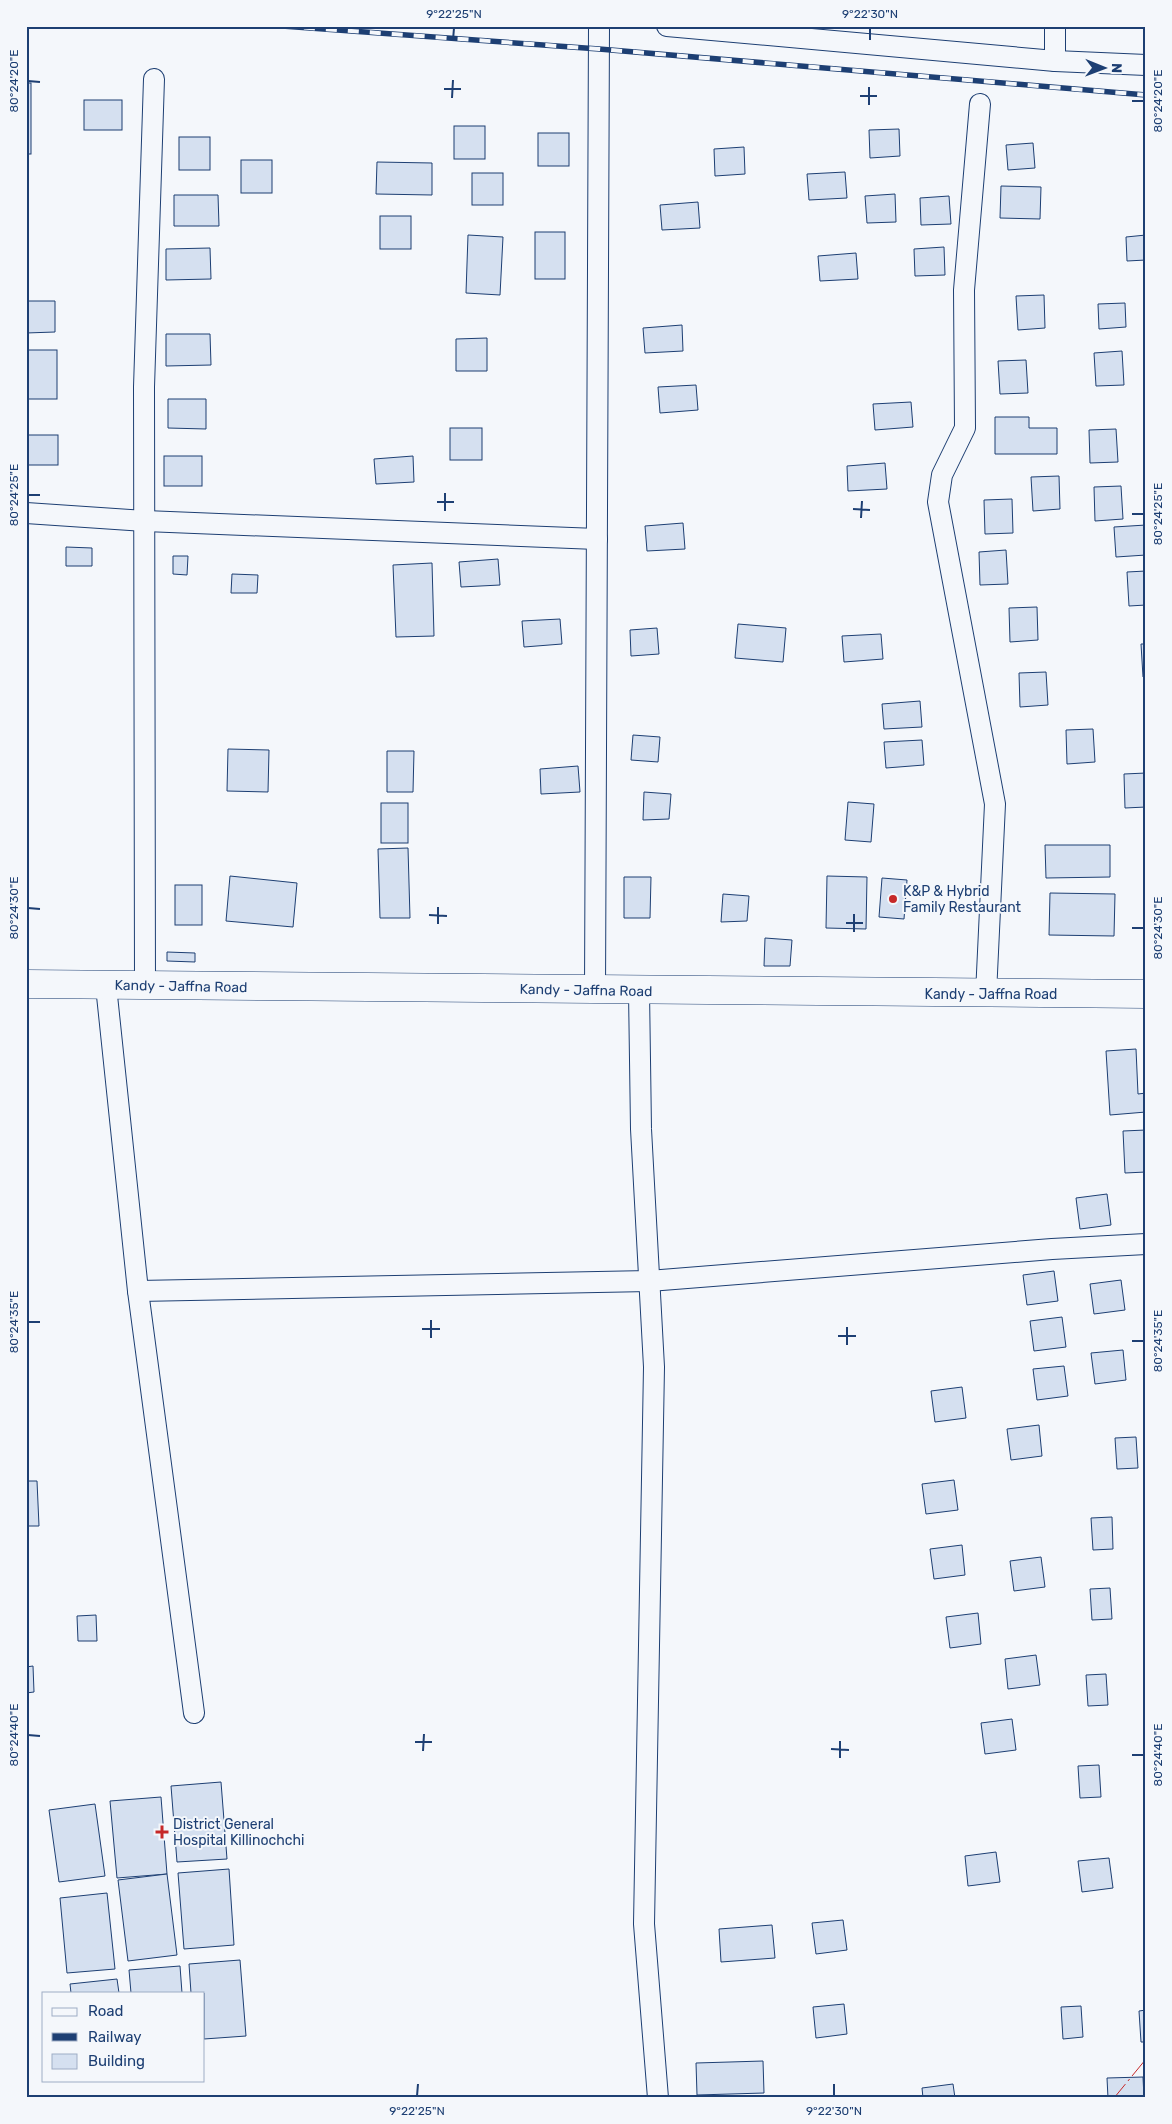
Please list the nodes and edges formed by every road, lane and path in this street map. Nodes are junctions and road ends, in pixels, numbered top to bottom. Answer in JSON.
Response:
{"nodes":[{"id":1,"x":599,"y":26,"type":"edge"},
{"id":2,"x":668,"y":26,"type":"edge"},
{"id":3,"x":1055,"y":26,"type":"edge"},
{"id":4,"x":1055,"y":61,"type":"junction"},
{"id":5,"x":1146,"y":65,"type":"edge"},
{"id":6,"x":154,"y":79,"type":"dead end"},
{"id":7,"x":980,"y":104,"type":"dead end"},
{"id":8,"x":26,"y":513,"type":"edge"},
{"id":9,"x":144,"y":521,"type":"junction"},
{"id":10,"x":597,"y":539,"type":"junction"},
{"id":11,"x":26,"y":984,"type":"edge"},
{"id":12,"x":106,"y":986,"type":"junction"},
{"id":13,"x":145,"y":986,"type":"junction"},
{"id":14,"x":595,"y":990,"type":"junction"},
{"id":15,"x":639,"y":991,"type":"junction"},
{"id":16,"x":986,"y":994,"type":"junction"},
{"id":17,"x":1146,"y":994,"type":"edge"},
{"id":18,"x":1146,"y":1244,"type":"edge"},
{"id":19,"x":649,"y":1282,"type":"junction"},
{"id":20,"x":138,"y":1291,"type":"junction"},
{"id":21,"x":194,"y":1713,"type":"dead end"},
{"id":22,"x":658,"y":2098,"type":"edge"}],
"edges":[{"from":1,"to":10,"type":"street"},
{"from":2,"to":4,"type":"street"},
{"from":3,"to":4,"type":"street"},
{"from":4,"to":5,"type":"street"},
{"from":6,"to":9,"type":"street"},
{"from":7,"to":16,"type":"street"},
{"from":8,"to":9,"type":"street"},
{"from":9,"to":10,"type":"street"},
{"from":9,"to":13,"type":"street"},
{"from":10,"to":14,"type":"street"},
{"from":11,"to":12,"type":"highway","name":"Kandy - Jaffna Road"},
{"from":12,"to":13,"type":"highway","name":"Kandy - Jaffna Road"},
{"from":12,"to":20,"type":"street"},
{"from":13,"to":14,"type":"highway","name":"Kandy - Jaffna Road"},
{"from":14,"to":15,"type":"highway","name":"Kandy - Jaffna Road"},
{"from":15,"to":16,"type":"highway","name":"Kandy - Jaffna Road"},
{"from":15,"to":19,"type":"street"},
{"from":16,"to":17,"type":"highway","name":"Kandy - Jaffna Road"},
{"from":18,"to":19,"type":"street"},
{"from":19,"to":20,"type":"street"},
{"from":19,"to":22,"type":"street"},
{"from":20,"to":21,"type":"street"}]}
